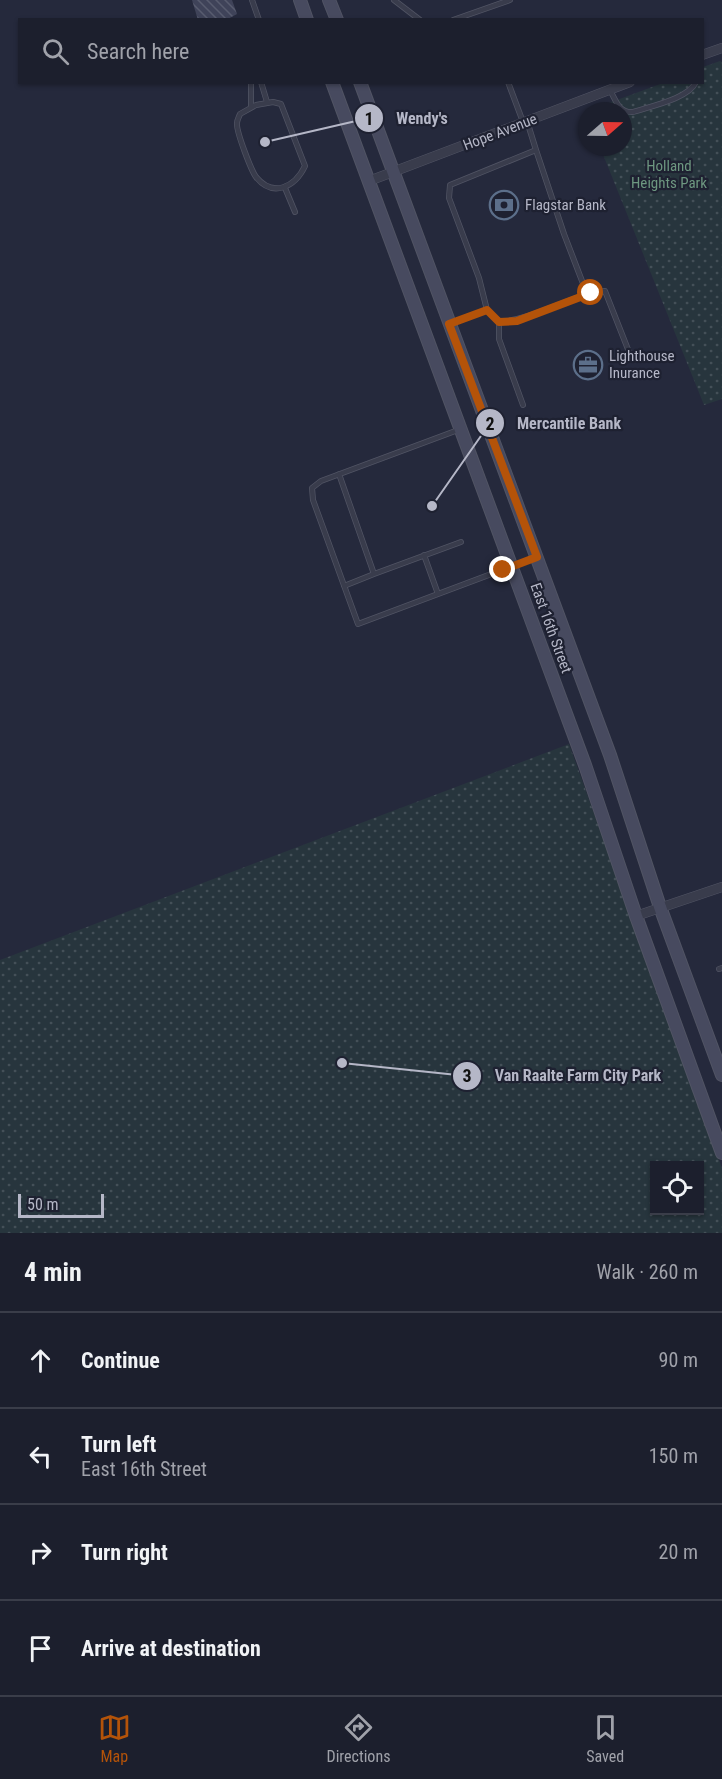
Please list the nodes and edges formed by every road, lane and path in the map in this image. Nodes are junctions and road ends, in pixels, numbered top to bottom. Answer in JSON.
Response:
{"nodes":[{"id":1,"x":252,"y":0,"type":"edge"},
{"id":2,"x":300,"y":0,"type":"edge"},
{"id":3,"x":329,"y":0,"type":"edge"},
{"id":4,"x":394,"y":0,"type":"edge"},
{"id":5,"x":510,"y":0,"type":"edge"},
{"id":6,"x":258,"y":18,"type":"edge"},
{"id":7,"x":306,"y":18,"type":"edge"},
{"id":8,"x":336,"y":18,"type":"edge"},
{"id":9,"x":417,"y":18,"type":"edge"},
{"id":10,"x":459,"y":18,"type":"edge"},
{"id":11,"x":722,"y":48,"type":"edge"},
{"id":12,"x":704,"y":54,"type":"edge"},
{"id":13,"x":251,"y":84,"type":"edge"},
{"id":14,"x":262,"y":84,"type":"edge"},
{"id":15,"x":333,"y":84,"type":"edge"},
{"id":16,"x":361,"y":84,"type":"edge"},
{"id":17,"x":509,"y":84,"type":"edge"},
{"id":18,"x":625,"y":84,"type":"edge"},
{"id":19,"x":695,"y":84,"type":"edge"},
{"id":20,"x":610,"y":90,"type":"junction"},
{"id":21,"x":267,"y":102,"type":"junction"},
{"id":22,"x":251,"y":107,"type":"junction"},
{"id":23,"x":526,"y":122,"type":"junction"},
{"id":24,"x":536,"y":150,"type":"junction"},
{"id":25,"x":393,"y":172,"type":"junction"},
{"id":26,"x":369,"y":181,"type":"junction"},
{"id":27,"x":285,"y":188,"type":"junction"},
{"id":28,"x":295,"y":212,"type":"dead end"},
{"id":29,"x":587,"y":294,"type":"junction"},
{"id":30,"x":487,"y":310,"type":"junction"},
{"id":31,"x":499,"y":322,"type":"junction"},
{"id":32,"x":449,"y":324,"type":"junction"},
{"id":33,"x":631,"y":357,"type":"dead end"},
{"id":34,"x":524,"y":405,"type":"dead end"},
{"id":35,"x":461,"y":429,"type":"junction"},
{"id":36,"x":339,"y":474,"type":"junction"},
{"id":37,"x":461,"y":542,"type":"dead end"},
{"id":38,"x":424,"y":555,"type":"junction"},
{"id":39,"x":537,"y":557,"type":"junction"},
{"id":40,"x":512,"y":566,"type":"junction"},
{"id":41,"x":374,"y":574,"type":"junction"},
{"id":42,"x":344,"y":586,"type":"junction"},
{"id":43,"x":438,"y":594,"type":"junction"},
{"id":44,"x":722,"y":887,"type":"edge"},
{"id":45,"x":660,"y":907,"type":"junction"},
{"id":46,"x":636,"y":916,"type":"junction"},
{"id":47,"x":722,"y":1075,"type":"edge"},
{"id":48,"x":722,"y":1153,"type":"edge"}],
"edges":[{"from":1,"to":6,"type":"lane"},
{"from":2,"to":7,"type":"main road"},
{"from":3,"to":8,"type":"main road"},
{"from":4,"to":9,"type":"lane"},
{"from":5,"to":10,"type":"lane"},
{"from":11,"to":12,"type":"street"},
{"from":13,"to":22,"type":"lane"},
{"from":14,"to":21,"type":"lane"},
{"from":15,"to":26,"type":"main road","name":"East 16th Street"},
{"from":16,"to":25,"type":"main road","name":"East 16th Street"},
{"from":17,"to":23,"type":"lane"},
{"from":18,"to":20,"type":"street","name":"Hope Avenue"},
{"from":19,"to":20,"type":"lane"},
{"from":20,"to":23,"type":"street","name":"Hope Avenue"},
{"from":21,"to":22,"type":"lane"},
{"from":21,"to":27,"type":"lane"},
{"from":22,"to":27,"type":"lane"},
{"from":23,"to":24,"type":"lane"},
{"from":23,"to":25,"type":"street","name":"Hope Avenue"},
{"from":24,"to":29,"type":"lane"},
{"from":24,"to":30,"type":"lane"},
{"from":25,"to":26,"type":"street","name":"Hope Avenue"},
{"from":25,"to":32,"type":"main road","name":"East 16th Street"},
{"from":26,"to":35,"type":"main road","name":"East 16th Street"},
{"from":27,"to":28,"type":"lane"},
{"from":29,"to":31,"type":"lane"},
{"from":29,"to":33,"type":"lane"},
{"from":30,"to":31,"type":"lane"},
{"from":30,"to":32,"type":"lane"},
{"from":31,"to":34,"type":"lane"},
{"from":32,"to":39,"type":"main road","name":"East 16th Street"},
{"from":35,"to":36,"type":"lane"},
{"from":35,"to":40,"type":"main road","name":"East 16th Street"},
{"from":36,"to":41,"type":"lane"},
{"from":36,"to":42,"type":"lane"},
{"from":37,"to":38,"type":"lane"},
{"from":38,"to":41,"type":"lane"},
{"from":38,"to":43,"type":"lane"},
{"from":39,"to":40,"type":"lane"},
{"from":39,"to":45,"type":"main road","name":"East 16th Street"},
{"from":40,"to":43,"type":"lane"},
{"from":40,"to":46,"type":"main road","name":"East 16th Street"},
{"from":41,"to":42,"type":"lane"},
{"from":42,"to":43,"type":"lane"},
{"from":44,"to":45,"type":"street"},
{"from":45,"to":46,"type":"street"},
{"from":45,"to":47,"type":"main road","name":"East 16th Street"},
{"from":46,"to":48,"type":"main road","name":"East 16th Street"}]}
